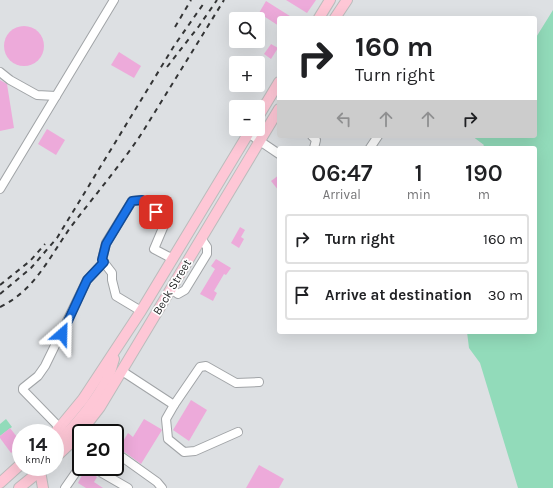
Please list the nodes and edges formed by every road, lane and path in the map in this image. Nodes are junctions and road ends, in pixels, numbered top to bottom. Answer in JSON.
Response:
{"nodes":[{"id":1,"x":114,"y":0,"type":"edge"},
{"id":2,"x":330,"y":0,"type":"edge"},
{"id":3,"x":347,"y":0,"type":"edge"},
{"id":4,"x":320,"y":16,"type":"edge"},
{"id":5,"x":336,"y":16,"type":"edge"},
{"id":6,"x":0,"y":72,"type":"edge"},
{"id":7,"x":277,"y":85,"type":"edge"},
{"id":8,"x":56,"y":96,"type":"junction"},
{"id":9,"x":265,"y":105,"type":"edge"},
{"id":10,"x":277,"y":113,"type":"edge"},
{"id":11,"x":246,"y":136,"type":"edge"},
{"id":12,"x":254,"y":136,"type":"edge"},
{"id":13,"x":260,"y":141,"type":"junction"},
{"id":14,"x":277,"y":153,"type":"edge"},
{"id":15,"x":0,"y":189,"type":"edge"},
{"id":16,"x":173,"y":259,"type":"junction"},
{"id":17,"x":104,"y":262,"type":"junction"},
{"id":18,"x":141,"y":311,"type":"junction"},
{"id":19,"x":118,"y":348,"type":"junction"},
{"id":20,"x":122,"y":371,"type":"junction"},
{"id":21,"x":259,"y":382,"type":"dead end"},
{"id":22,"x":174,"y":405,"type":"junction"},
{"id":23,"x":51,"y":424,"type":"edge"},
{"id":24,"x":63,"y":424,"type":"edge"},
{"id":25,"x":90,"y":424,"type":"edge"},
{"id":26,"x":238,"y":432,"type":"dead end"},
{"id":27,"x":64,"y":437,"type":"edge"},
{"id":28,"x":124,"y":458,"type":"edge"},
{"id":29,"x":12,"y":472,"type":"edge"},
{"id":30,"x":41,"y":476,"type":"edge"},
{"id":31,"x":73,"y":476,"type":"edge"},
{"id":32,"x":107,"y":476,"type":"edge"},
{"id":33,"x":0,"y":483,"type":"edge"},
{"id":34,"x":31,"y":483,"type":"edge"},
{"id":35,"x":19,"y":488,"type":"edge"},
{"id":36,"x":43,"y":488,"type":"edge"},
{"id":37,"x":65,"y":488,"type":"edge"},
{"id":38,"x":128,"y":488,"type":"edge"},
{"id":39,"x":162,"y":488,"type":"edge"}],
"edges":[{"from":1,"to":8,"type":"lane"},
{"from":2,"to":4,"type":"main road"},
{"from":3,"to":5,"type":"main road"},
{"from":6,"to":8,"type":"lane"},
{"from":7,"to":9,"type":"main road"},
{"from":8,"to":15,"type":"lane"},
{"from":10,"to":13,"type":"main road","name":"Beck Street"},
{"from":11,"to":16,"type":"main road","name":"Beck Street"},
{"from":12,"to":13,"type":"lane"},
{"from":13,"to":14,"type":"lane"},
{"from":13,"to":20,"type":"main road","name":"Beck Street"},
{"from":16,"to":17,"type":"lane"},
{"from":16,"to":18,"type":"main road","name":"Beck Street"},
{"from":17,"to":18,"type":"lane"},
{"from":17,"to":23,"type":"lane"},
{"from":18,"to":19,"type":"main road","name":"Beck Street"},
{"from":19,"to":24,"type":"main road","name":"Beck Street"},
{"from":19,"to":27,"type":"main road"},
{"from":20,"to":22,"type":"lane"},
{"from":20,"to":25,"type":"main road","name":"Beck Street"},
{"from":21,"to":22,"type":"lane"},
{"from":22,"to":26,"type":"lane"},
{"from":28,"to":39,"type":"lane"},
{"from":29,"to":33,"type":"main road"},
{"from":30,"to":36,"type":"main road"},
{"from":31,"to":37,"type":"lane"},
{"from":32,"to":38,"type":"lane"},
{"from":34,"to":35,"type":"main road"}]}
